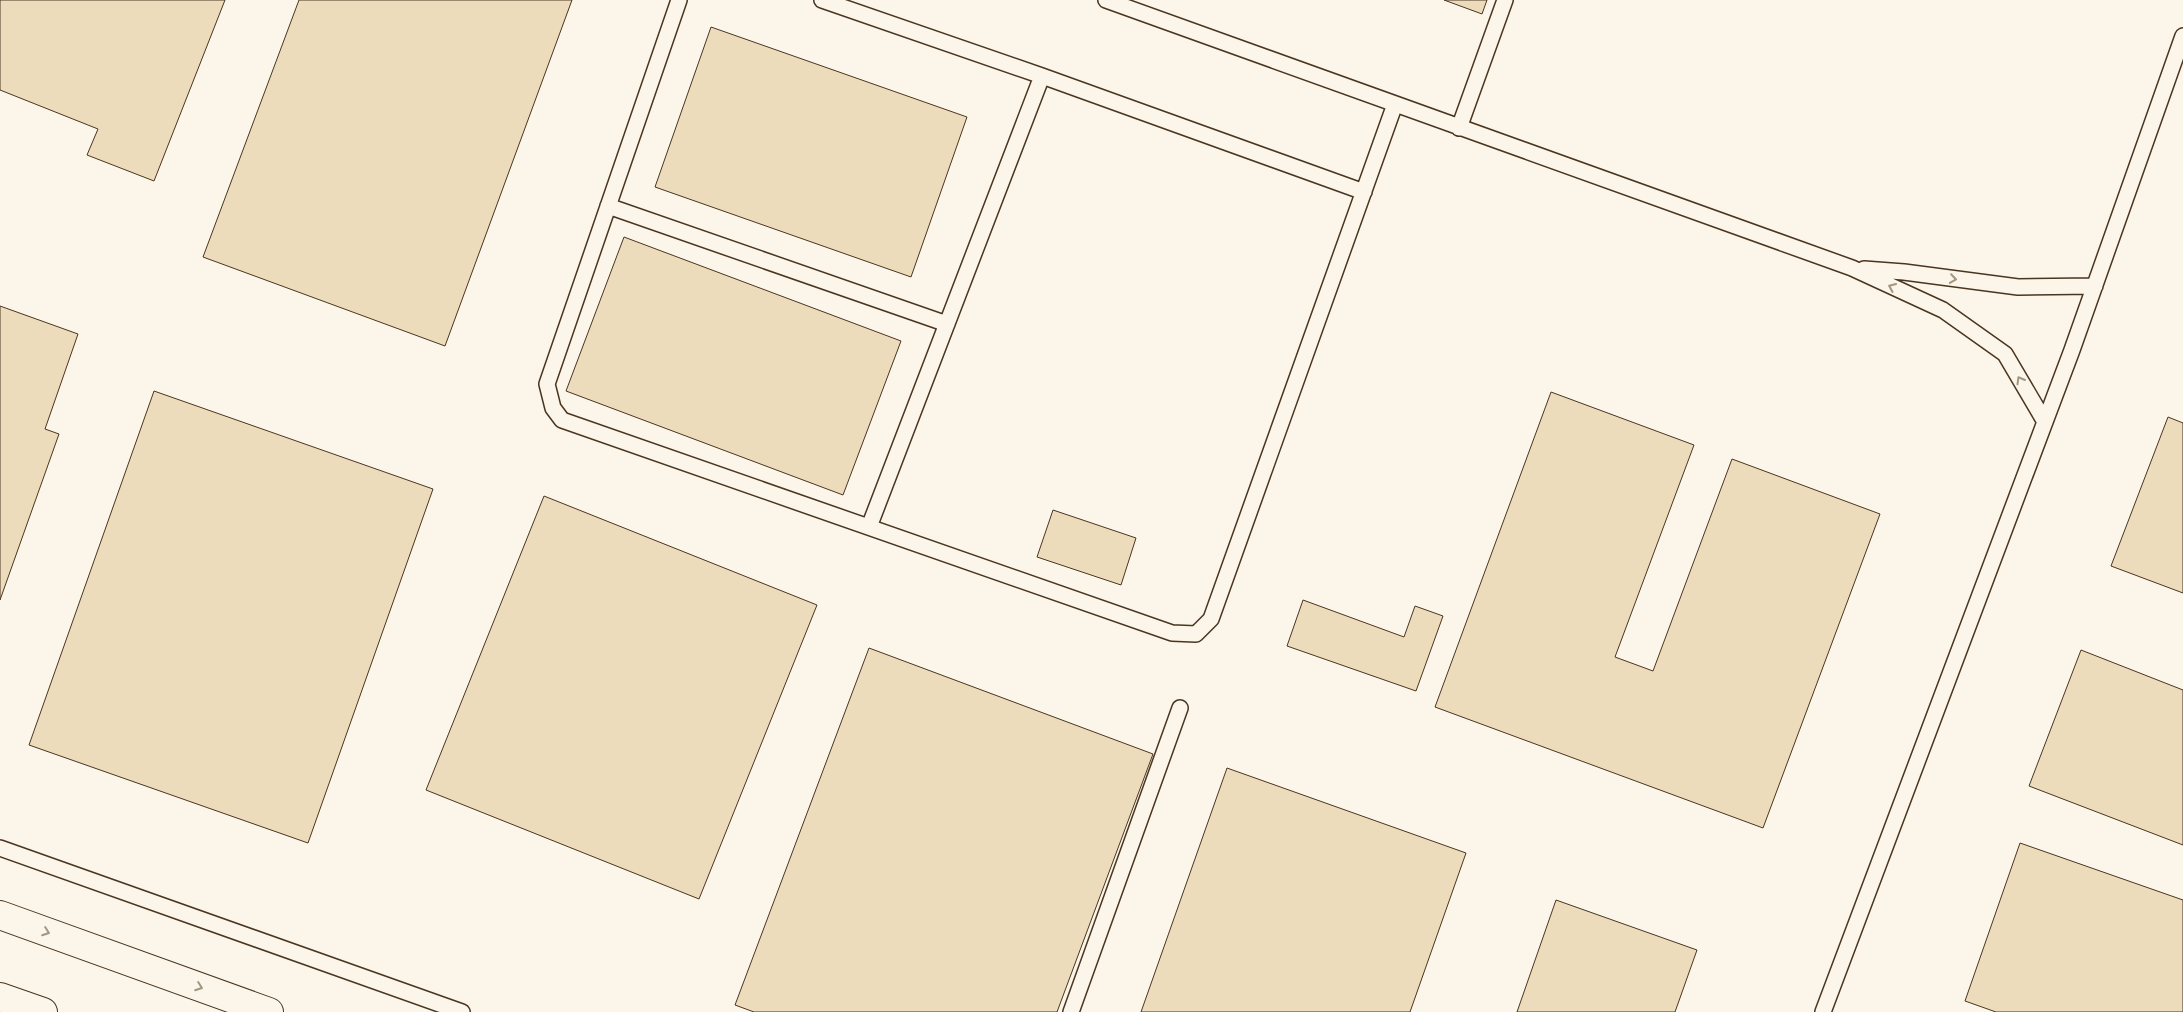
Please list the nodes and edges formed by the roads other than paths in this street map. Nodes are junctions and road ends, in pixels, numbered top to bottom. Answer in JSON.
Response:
{"nodes":[{"id":1,"x":679,"y":0,"type":"edge"},
{"id":2,"x":822,"y":0,"type":"edge"},
{"id":3,"x":1106,"y":0,"type":"edge"},
{"id":4,"x":1505,"y":0,"type":"edge"},
{"id":5,"x":2183,"y":36,"type":"edge"},
{"id":6,"x":1042,"y":76,"type":"junction"},
{"id":7,"x":1395,"y":104,"type":"junction"},
{"id":8,"x":1459,"y":128,"type":"junction"},
{"id":9,"x":1364,"y":192,"type":"junction"},
{"id":10,"x":608,"y":206,"type":"junction"},
{"id":11,"x":1852,"y":268,"type":"junction"},
{"id":12,"x":2095,"y":286,"type":"junction"},
{"id":13,"x":947,"y":324,"type":"junction"},
{"id":14,"x":2045,"y":422,"type":"junction"},
{"id":15,"x":869,"y":527,"type":"junction"},
{"id":16,"x":1180,"y":708,"type":"dead end"},
{"id":17,"x":0,"y":848,"type":"edge"},
{"id":18,"x":0,"y":915,"type":"edge"},
{"id":19,"x":0,"y":996,"type":"edge"},
{"id":20,"x":43,"y":1012,"type":"edge"},
{"id":21,"x":269,"y":1012,"type":"edge"},
{"id":22,"x":462,"y":1012,"type":"edge"},
{"id":23,"x":1071,"y":1012,"type":"edge"},
{"id":24,"x":1823,"y":1012,"type":"edge"}],
"edges":[{"from":1,"to":10,"type":"lane"},
{"from":2,"to":6,"type":"lane"},
{"from":3,"to":7,"type":"lane"},
{"from":4,"to":8,"type":"lane"},
{"from":5,"to":12,"type":"lane"},
{"from":6,"to":9,"type":"lane"},
{"from":6,"to":13,"type":"lane"},
{"from":7,"to":8,"type":"lane"},
{"from":7,"to":9,"type":"lane"},
{"from":8,"to":11,"type":"lane"},
{"from":9,"to":15,"type":"lane"},
{"from":10,"to":13,"type":"lane"},
{"from":10,"to":15,"type":"lane"},
{"from":11,"to":12,"type":"lane","one_way":true},
{"from":14,"to":11,"type":"lane","one_way":true},
{"from":12,"to":14,"type":"lane"},
{"from":13,"to":15,"type":"lane"},
{"from":14,"to":24,"type":"lane"},
{"from":16,"to":23,"type":"lane"},
{"from":17,"to":22,"type":"lane"},
{"from":18,"to":21,"type":"street","one_way":true},
{"from":19,"to":20,"type":"street"}]}
